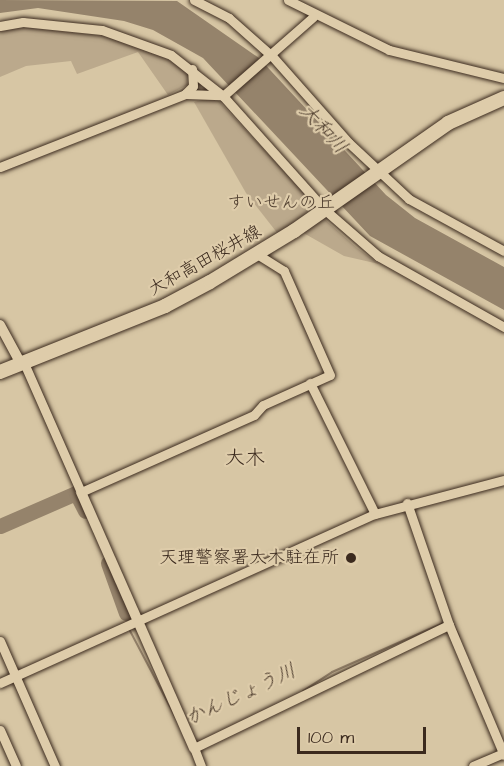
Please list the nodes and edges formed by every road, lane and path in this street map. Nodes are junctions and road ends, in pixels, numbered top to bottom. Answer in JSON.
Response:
{"nodes":[{"id":1,"x":194,"y":0,"type":"edge"},
{"id":2,"x":288,"y":0,"type":"edge"},
{"id":3,"x":313,"y":17,"type":"junction"},
{"id":4,"x":0,"y":26,"type":"edge"},
{"id":5,"x":270,"y":57,"type":"junction"},
{"id":6,"x":192,"y":69,"type":"junction"},
{"id":7,"x":504,"y":78,"type":"edge"},
{"id":8,"x":185,"y":94,"type":"junction"},
{"id":9,"x":224,"y":95,"type":"junction"},
{"id":10,"x":504,"y":98,"type":"edge"},
{"id":11,"x":0,"y":168,"type":"edge"},
{"id":12,"x":377,"y":172,"type":"junction"},
{"id":13,"x":326,"y":207,"type":"junction"},
{"id":14,"x":504,"y":251,"type":"edge"},
{"id":15,"x":257,"y":254,"type":"junction"},
{"id":16,"x":0,"y":325,"type":"edge"},
{"id":17,"x":504,"y":327,"type":"edge"},
{"id":18,"x":23,"y":363,"type":"junction"},
{"id":19,"x":0,"y":372,"type":"edge"},
{"id":20,"x":310,"y":383,"type":"junction"},
{"id":21,"x":504,"y":480,"type":"edge"},
{"id":22,"x":81,"y":492,"type":"junction"},
{"id":23,"x":406,"y":503,"type":"junction"},
{"id":24,"x":375,"y":514,"type":"junction"},
{"id":25,"x":136,"y":620,"type":"junction"},
{"id":26,"x":449,"y":625,"type":"junction"},
{"id":27,"x":0,"y":640,"type":"edge"},
{"id":28,"x":15,"y":677,"type":"junction"},
{"id":29,"x":0,"y":683,"type":"edge"},
{"id":30,"x":0,"y":730,"type":"edge"},
{"id":31,"x":194,"y":748,"type":"junction"},
{"id":32,"x":504,"y":753,"type":"edge"},
{"id":33,"x":16,"y":766,"type":"edge"},
{"id":34,"x":56,"y":766,"type":"edge"},
{"id":35,"x":201,"y":766,"type":"edge"},
{"id":36,"x":473,"y":766,"type":"edge"}],
"edges":[{"from":1,"to":5,"type":"street"},
{"from":2,"to":3,"type":"street"},
{"from":3,"to":5,"type":"street"},
{"from":3,"to":7,"type":"street"},
{"from":4,"to":6,"type":"street"},
{"from":5,"to":9,"type":"street"},
{"from":5,"to":12,"type":"street"},
{"from":6,"to":8,"type":"street"},
{"from":6,"to":9,"type":"street"},
{"from":8,"to":9,"type":"street"},
{"from":8,"to":11,"type":"street"},
{"from":9,"to":13,"type":"street"},
{"from":10,"to":12,"type":"main road","name":"大和高田桜井線"},
{"from":12,"to":13,"type":"main road","name":"大和高田桜井線"},
{"from":12,"to":14,"type":"street"},
{"from":13,"to":15,"type":"main road","name":"大和高田桜井線"},
{"from":13,"to":17,"type":"street"},
{"from":15,"to":18,"type":"main road","name":"大和高田桜井線"},
{"from":15,"to":20,"type":"street"},
{"from":16,"to":18,"type":"street"},
{"from":18,"to":19,"type":"main road","name":"大和高田桜井線"},
{"from":18,"to":22,"type":"street"},
{"from":20,"to":22,"type":"street"},
{"from":20,"to":24,"type":"street"},
{"from":21,"to":23,"type":"street"},
{"from":22,"to":25,"type":"street"},
{"from":23,"to":24,"type":"street"},
{"from":23,"to":26,"type":"street"},
{"from":24,"to":25,"type":"street"},
{"from":25,"to":28,"type":"street"},
{"from":25,"to":31,"type":"street"},
{"from":26,"to":31,"type":"street"},
{"from":26,"to":32,"type":"street"},
{"from":27,"to":28,"type":"street"},
{"from":28,"to":29,"type":"street"},
{"from":28,"to":34,"type":"street"},
{"from":30,"to":33,"type":"street"},
{"from":31,"to":35,"type":"street"},
{"from":32,"to":36,"type":"street"}]}
